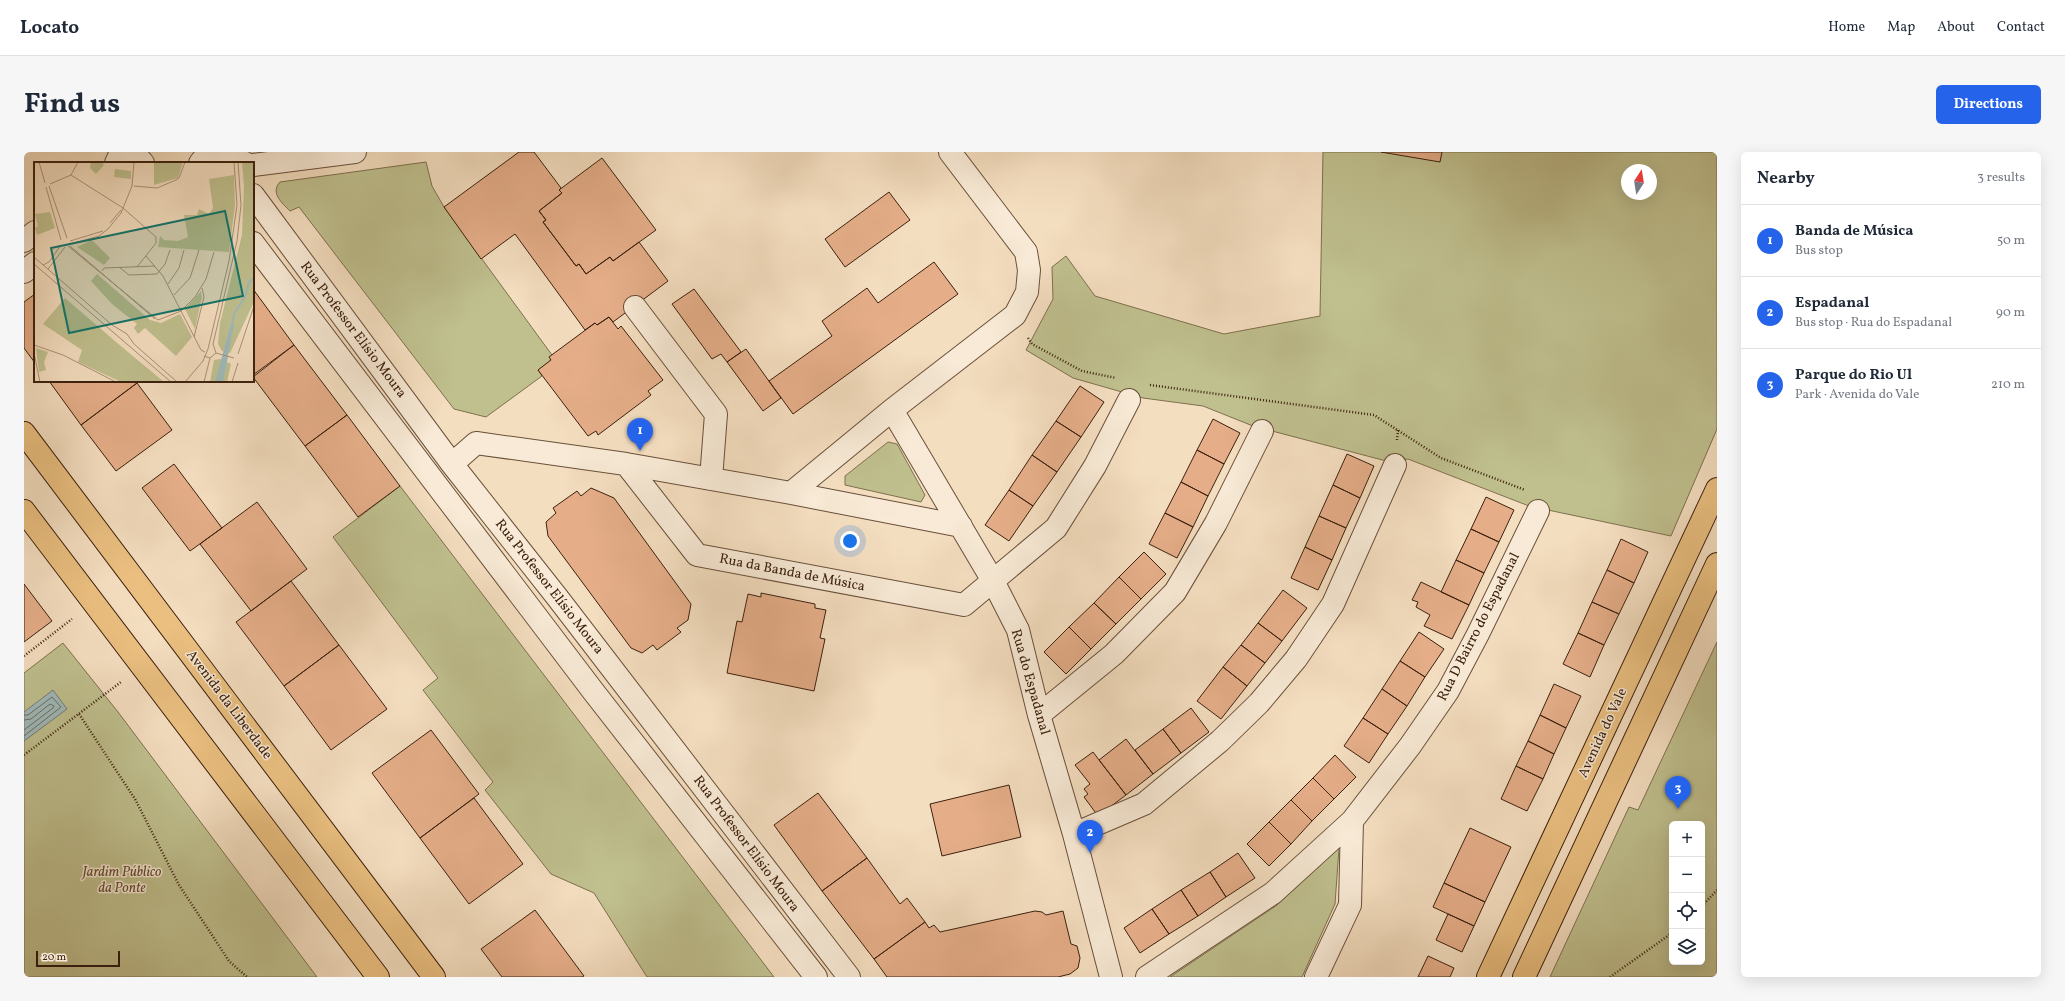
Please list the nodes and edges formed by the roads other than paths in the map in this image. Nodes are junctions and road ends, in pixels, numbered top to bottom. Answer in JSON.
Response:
{"nodes":[{"id":1,"x":121,"y":152,"type":"edge"},
{"id":2,"x":133,"y":152,"type":"edge"},
{"id":3,"x":355,"y":152,"type":"edge"},
{"id":4,"x":950,"y":152,"type":"edge"},
{"id":5,"x":207,"y":158,"type":"edge"},
{"id":6,"x":116,"y":162,"type":"edge"},
{"id":7,"x":142,"y":162,"type":"edge"},
{"id":8,"x":237,"y":162,"type":"edge"},
{"id":9,"x":254,"y":165,"type":"edge"},
{"id":10,"x":254,"y":196,"type":"edge"},
{"id":11,"x":34,"y":233,"type":"edge"},
{"id":12,"x":24,"y":241,"type":"edge"},
{"id":13,"x":254,"y":243,"type":"edge"},
{"id":14,"x":34,"y":265,"type":"edge"},
{"id":15,"x":24,"y":272,"type":"edge"},
{"id":16,"x":635,"y":306,"type":"dead end"},
{"id":17,"x":1129,"y":400,"type":"dead end"},
{"id":18,"x":892,"y":410,"type":"junction"},
{"id":19,"x":1262,"y":431,"type":"dead end"},
{"id":20,"x":24,"y":433,"type":"edge"},
{"id":21,"x":452,"y":464,"type":"junction"},
{"id":22,"x":626,"y":464,"type":"junction"},
{"id":23,"x":1395,"y":465,"type":"dead end"},
{"id":24,"x":711,"y":479,"type":"junction"},
{"id":25,"x":1717,"y":489,"type":"edge"},
{"id":26,"x":791,"y":493,"type":"junction"},
{"id":27,"x":24,"y":511,"type":"edge"},
{"id":28,"x":1538,"y":511,"type":"road end"},
{"id":29,"x":961,"y":526,"type":"junction"},
{"id":30,"x":1717,"y":564,"type":"edge"},
{"id":31,"x":993,"y":581,"type":"junction"},
{"id":32,"x":1039,"y":715,"type":"junction"},
{"id":33,"x":1352,"y":821,"type":"junction"},
{"id":34,"x":1074,"y":834,"type":"junction"},
{"id":35,"x":378,"y":977,"type":"edge"},
{"id":36,"x":434,"y":977,"type":"edge"},
{"id":37,"x":816,"y":977,"type":"edge"},
{"id":38,"x":849,"y":977,"type":"edge"},
{"id":39,"x":1111,"y":977,"type":"edge"},
{"id":40,"x":1147,"y":977,"type":"edge"},
{"id":41,"x":1316,"y":977,"type":"edge"},
{"id":42,"x":1488,"y":977,"type":"edge"},
{"id":43,"x":1524,"y":977,"type":"edge"}],
"edges":[{"from":1,"to":6,"type":"street"},
{"from":2,"to":7,"type":"street"},
{"from":3,"to":9,"type":"street"},
{"from":4,"to":18,"type":"street"},
{"from":5,"to":8,"type":"street"},
{"from":10,"to":21,"type":"street","name":"Rua Professor Elísio Moura"},
{"from":11,"to":12,"type":"street"},
{"from":13,"to":37,"type":"street","name":"Rua Professor Elísio Moura"},
{"from":14,"to":15,"type":"street"},
{"from":16,"to":24,"type":"street"},
{"from":17,"to":31,"type":"street"},
{"from":18,"to":26,"type":"street"},
{"from":18,"to":29,"type":"street","name":"Rua do Espadanal"},
{"from":19,"to":32,"type":"street"},
{"from":20,"to":36,"type":"main road","name":"Avenida da Liberdade"},
{"from":21,"to":22,"type":"street"},
{"from":21,"to":38,"type":"street","name":"Rua Professor Elísio Moura"},
{"from":22,"to":24,"type":"street"},
{"from":22,"to":31,"type":"street","name":"Rua da Banda de Música"},
{"from":23,"to":34,"type":"street"},
{"from":24,"to":26,"type":"street"},
{"from":25,"to":42,"type":"main road","name":"Avenida do Vale"},
{"from":26,"to":29,"type":"street"},
{"from":27,"to":35,"type":"main road"},
{"from":28,"to":33,"type":"street","name":"Rua D Bairro do Espadanal"},
{"from":29,"to":31,"type":"street","name":"Rua do Espadanal"},
{"from":30,"to":43,"type":"main road"},
{"from":31,"to":32,"type":"street","name":"Rua do Espadanal"},
{"from":32,"to":34,"type":"street","name":"Rua do Espadanal"},
{"from":33,"to":40,"type":"street","name":"Rua D Bairro do Espadanal"},
{"from":33,"to":41,"type":"street"},
{"from":34,"to":39,"type":"street","name":"Rua do Espadanal"}]}
